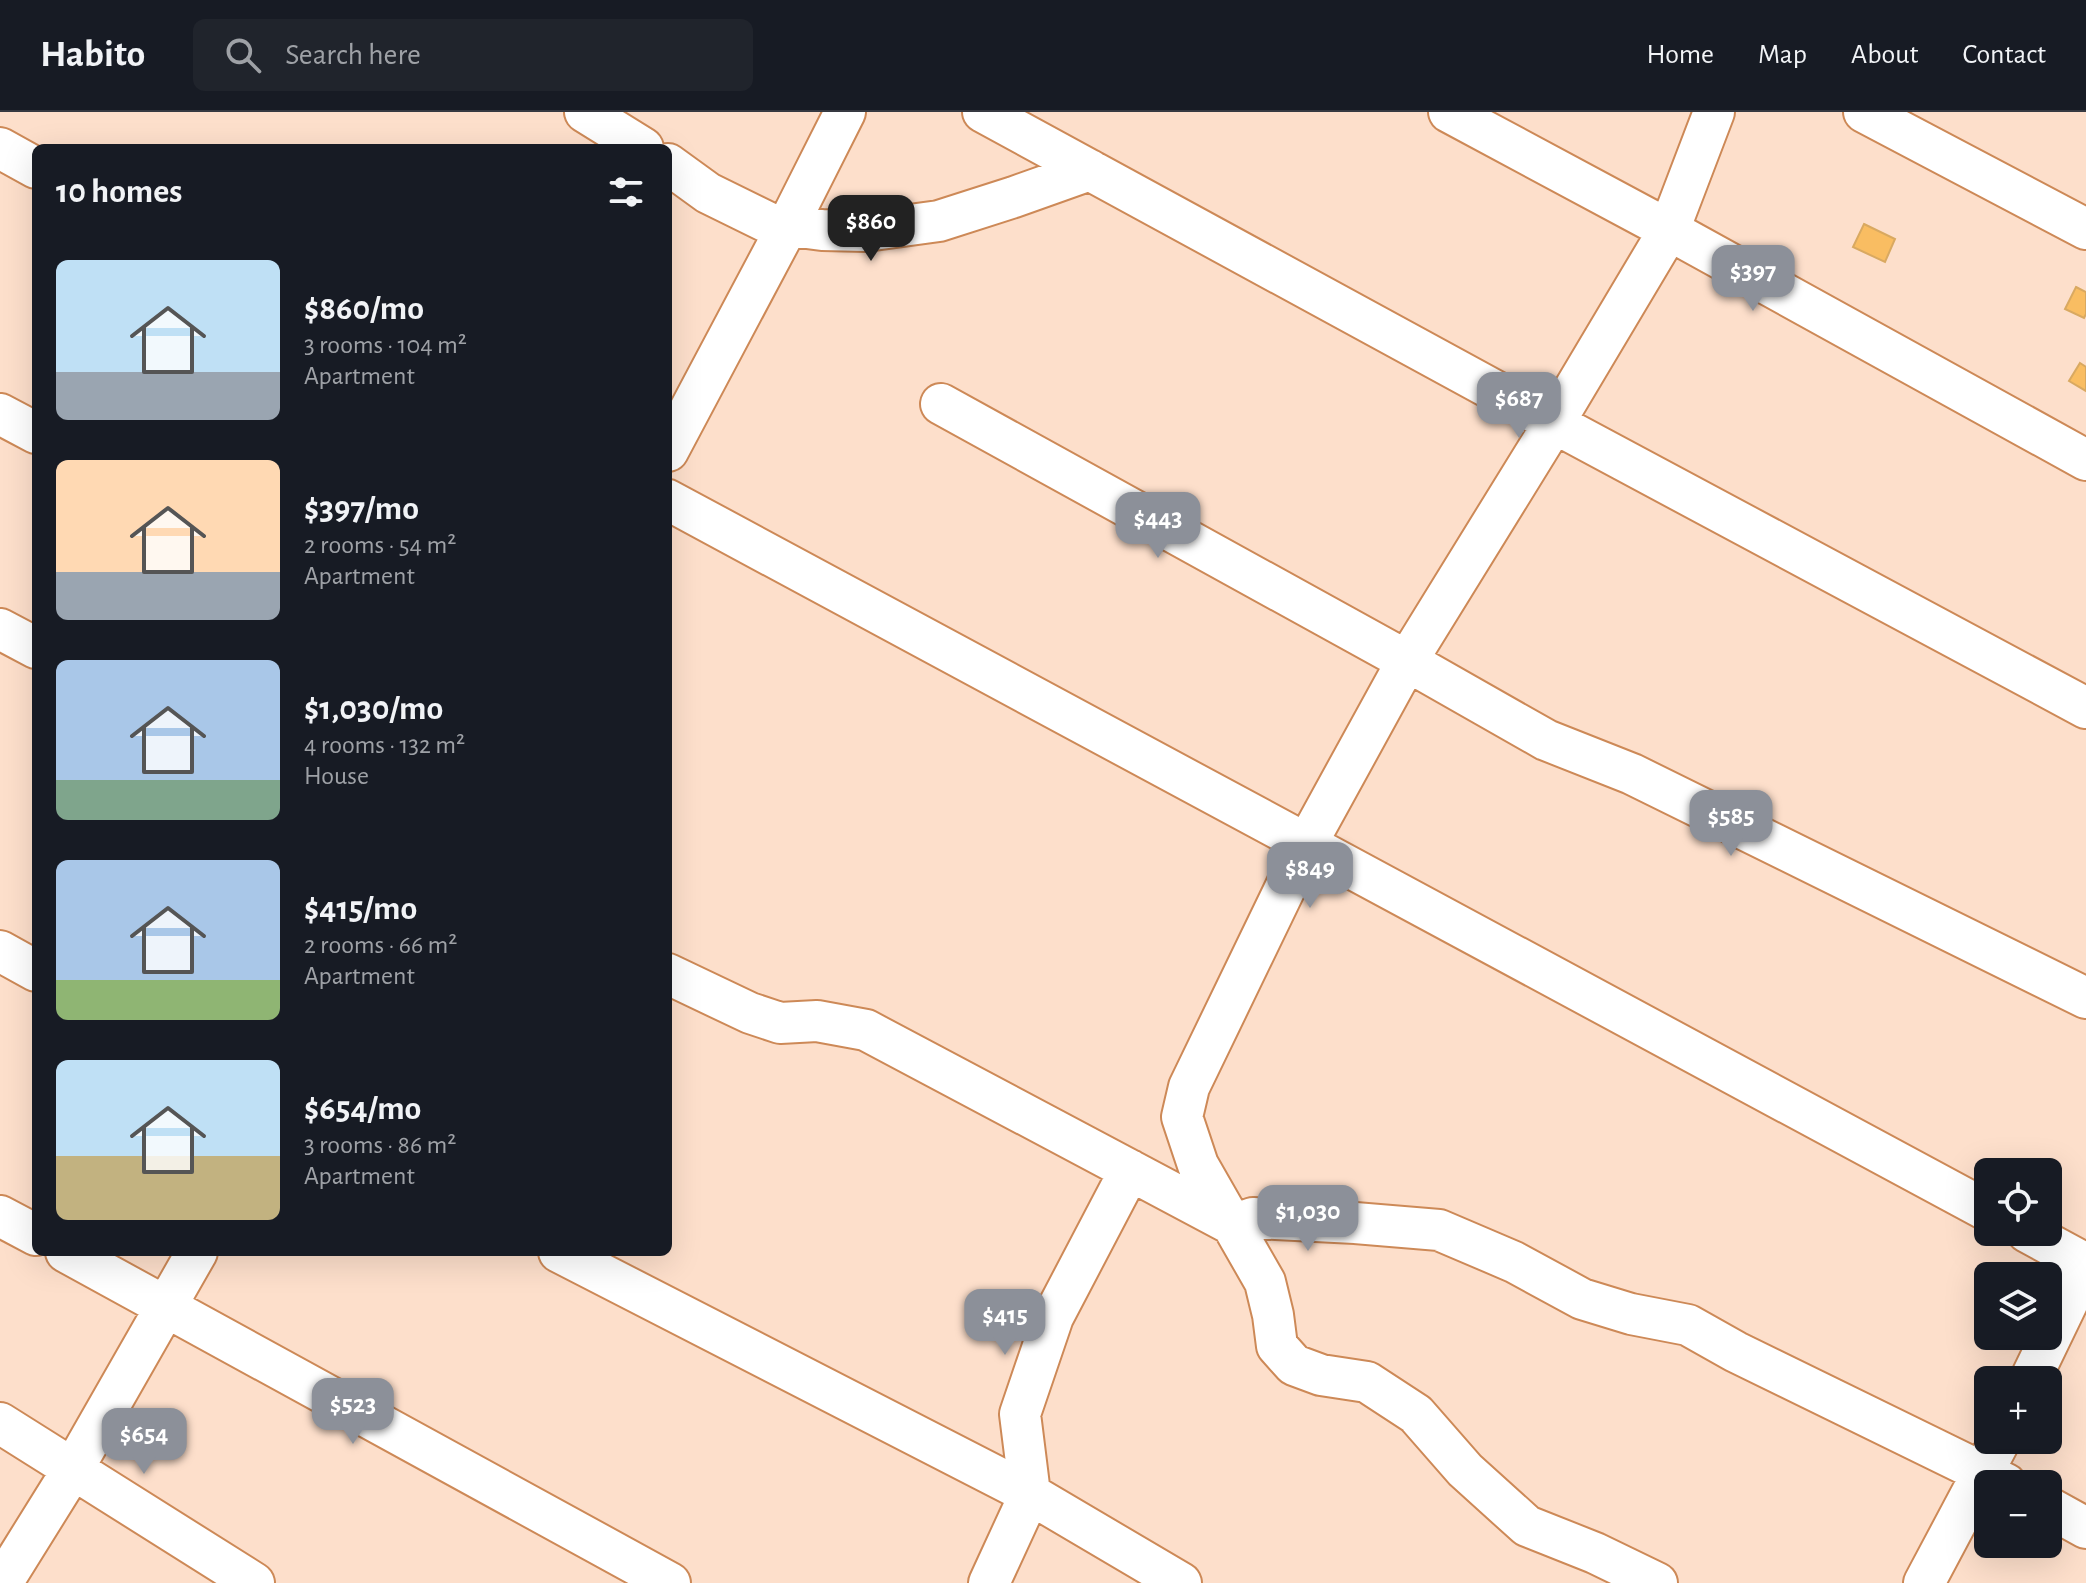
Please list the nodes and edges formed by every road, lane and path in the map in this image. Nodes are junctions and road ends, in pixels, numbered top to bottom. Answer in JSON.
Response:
{"nodes":[{"id":1,"x":585,"y":112,"type":"edge"},
{"id":2,"x":845,"y":112,"type":"edge"},
{"id":3,"x":983,"y":112,"type":"edge"},
{"id":4,"x":1449,"y":112,"type":"edge"},
{"id":5,"x":1714,"y":112,"type":"edge"},
{"id":6,"x":1864,"y":112,"type":"edge"},
{"id":7,"x":637,"y":144,"type":"edge"},
{"id":8,"x":0,"y":148,"type":"edge"},
{"id":9,"x":32,"y":166,"type":"edge"},
{"id":10,"x":672,"y":167,"type":"edge"},
{"id":11,"x":1090,"y":170,"type":"junction"},
{"id":12,"x":788,"y":225,"type":"junction"},
{"id":13,"x":2086,"y":229,"type":"edge"},
{"id":14,"x":1669,"y":230,"type":"junction"},
{"id":15,"x":941,"y":404,"type":"dead end"},
{"id":16,"x":0,"y":414,"type":"edge"},
{"id":17,"x":1554,"y":423,"type":"junction"},
{"id":18,"x":32,"y":431,"type":"edge"},
{"id":19,"x":672,"y":443,"type":"edge"},
{"id":20,"x":2086,"y":460,"type":"edge"},
{"id":21,"x":672,"y":502,"type":"edge"},
{"id":22,"x":0,"y":629,"type":"edge"},
{"id":23,"x":32,"y":646,"type":"edge"},
{"id":24,"x":1407,"y":661,"type":"junction"},
{"id":25,"x":2086,"y":708,"type":"edge"},
{"id":26,"x":1306,"y":845,"type":"junction"},
{"id":27,"x":0,"y":951,"type":"edge"},
{"id":28,"x":32,"y":969,"type":"edge"},
{"id":29,"x":672,"y":976,"type":"edge"},
{"id":30,"x":2086,"y":998,"type":"edge"},
{"id":31,"x":1130,"y":1170,"type":"junction"},
{"id":32,"x":1974,"y":1203,"type":"edge"},
{"id":33,"x":0,"y":1216,"type":"edge"},
{"id":34,"x":1233,"y":1225,"type":"junction"},
{"id":35,"x":32,"y":1233,"type":"edge"},
{"id":36,"x":2053,"y":1246,"type":"edge"},
{"id":37,"x":73,"y":1256,"type":"edge"},
{"id":38,"x":195,"y":1256,"type":"edge"},
{"id":39,"x":567,"y":1256,"type":"edge"},
{"id":40,"x":2086,"y":1264,"type":"edge"},
{"id":41,"x":166,"y":1306,"type":"junction"},
{"id":42,"x":2037,"y":1366,"type":"edge"},
{"id":43,"x":0,"y":1423,"type":"edge"},
{"id":44,"x":1996,"y":1465,"type":"edge"},
{"id":45,"x":73,"y":1469,"type":"junction"},
{"id":46,"x":1030,"y":1494,"type":"junction"},
{"id":47,"x":2062,"y":1515,"type":"edge"},
{"id":48,"x":2086,"y":1528,"type":"edge"},
{"id":49,"x":2,"y":1583,"type":"edge"},
{"id":50,"x":254,"y":1583,"type":"edge"},
{"id":51,"x":670,"y":1583,"type":"edge"},
{"id":52,"x":989,"y":1583,"type":"edge"},
{"id":53,"x":1181,"y":1583,"type":"edge"},
{"id":54,"x":1657,"y":1583,"type":"edge"},
{"id":55,"x":1924,"y":1583,"type":"edge"}],
"edges":[{"from":1,"to":7,"type":"street"},
{"from":2,"to":12,"type":"street"},
{"from":3,"to":11,"type":"street"},
{"from":4,"to":14,"type":"street"},
{"from":5,"to":14,"type":"street"},
{"from":6,"to":13,"type":"street"},
{"from":8,"to":9,"type":"street"},
{"from":10,"to":12,"type":"street"},
{"from":11,"to":12,"type":"street"},
{"from":11,"to":17,"type":"street"},
{"from":12,"to":19,"type":"street"},
{"from":14,"to":17,"type":"street"},
{"from":14,"to":20,"type":"street"},
{"from":15,"to":24,"type":"street"},
{"from":16,"to":18,"type":"street"},
{"from":17,"to":24,"type":"street"},
{"from":17,"to":25,"type":"street"},
{"from":21,"to":26,"type":"street"},
{"from":22,"to":23,"type":"street"},
{"from":24,"to":26,"type":"street"},
{"from":24,"to":30,"type":"street"},
{"from":26,"to":32,"type":"street"},
{"from":26,"to":34,"type":"street"},
{"from":27,"to":28,"type":"street"},
{"from":29,"to":31,"type":"street"},
{"from":31,"to":34,"type":"street"},
{"from":31,"to":46,"type":"street"},
{"from":33,"to":35,"type":"street"},
{"from":34,"to":44,"type":"street"},
{"from":34,"to":54,"type":"street"},
{"from":36,"to":40,"type":"street"},
{"from":37,"to":41,"type":"street"},
{"from":38,"to":41,"type":"street"},
{"from":39,"to":46,"type":"street"},
{"from":40,"to":42,"type":"street"},
{"from":41,"to":45,"type":"street"},
{"from":41,"to":51,"type":"street"},
{"from":43,"to":45,"type":"street"},
{"from":44,"to":55,"type":"street"},
{"from":45,"to":49,"type":"street"},
{"from":45,"to":50,"type":"street"},
{"from":46,"to":52,"type":"street"},
{"from":46,"to":53,"type":"street"},
{"from":47,"to":48,"type":"street"}]}
